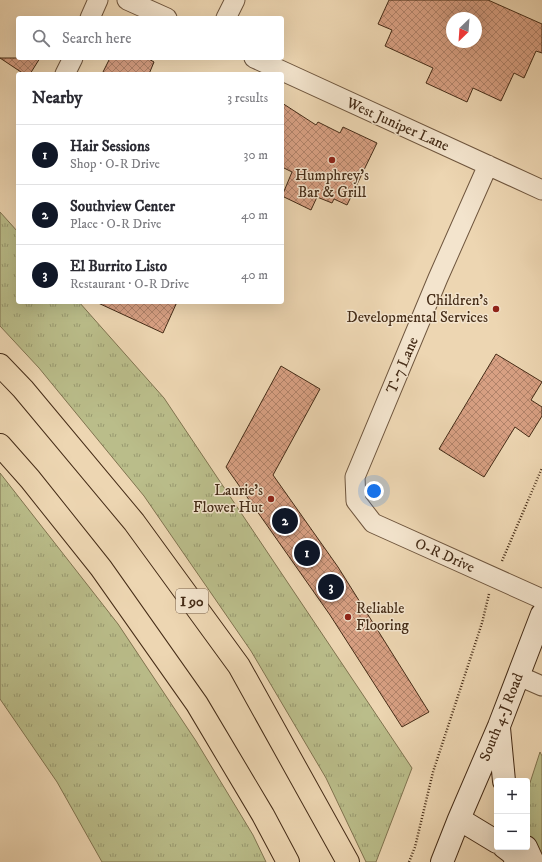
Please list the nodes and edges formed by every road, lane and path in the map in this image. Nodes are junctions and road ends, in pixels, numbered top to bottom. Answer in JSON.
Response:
{"nodes":[{"id":1,"x":98,"y":0,"type":"edge"},
{"id":2,"x":128,"y":0,"type":"edge"},
{"id":3,"x":235,"y":0,"type":"edge"},
{"id":4,"x":91,"y":16,"type":"edge"},
{"id":5,"x":162,"y":16,"type":"edge"},
{"id":6,"x":227,"y":16,"type":"edge"},
{"id":7,"x":72,"y":60,"type":"edge"},
{"id":8,"x":258,"y":60,"type":"edge"},
{"id":9,"x":67,"y":72,"type":"edge"},
{"id":10,"x":488,"y":165,"type":"junction"},
{"id":11,"x":542,"y":190,"type":"edge"},
{"id":12,"x":0,"y":365,"type":"edge"},
{"id":13,"x":0,"y":445,"type":"edge"},
{"id":14,"x":542,"y":468,"type":"edge"},
{"id":15,"x":356,"y":501,"type":"joint"},
{"id":16,"x":501,"y":562,"type":"dead end"},
{"id":17,"x":489,"y":595,"type":"dead end"},
{"id":18,"x":542,"y":599,"type":"edge"},
{"id":19,"x":542,"y":614,"type":"edge"},
{"id":20,"x":519,"y":676,"type":"junction"},
{"id":21,"x":542,"y":686,"type":"edge"},
{"id":22,"x":498,"y":726,"type":"junction"},
{"id":23,"x":504,"y":778,"type":"edge"},
{"id":24,"x":459,"y":819,"type":"junction"},
{"id":25,"x":494,"y":840,"type":"edge"},
{"id":26,"x":508,"y":850,"type":"edge"},
{"id":27,"x":527,"y":850,"type":"edge"},
{"id":28,"x":288,"y":862,"type":"edge"},
{"id":29,"x":348,"y":862,"type":"edge"},
{"id":30,"x":409,"y":862,"type":"edge"},
{"id":31,"x":442,"y":862,"type":"edge"},
{"id":32,"x":517,"y":862,"type":"edge"},
{"id":33,"x":533,"y":862,"type":"edge"}],
"edges":[{"from":1,"to":4,"type":"street"},
{"from":2,"to":5,"type":"street"},
{"from":3,"to":6,"type":"street"},
{"from":7,"to":9,"type":"street"},
{"from":8,"to":10,"type":"street","name":"West Juniper Lane"},
{"from":10,"to":11,"type":"street","name":"West Juniper Lane"},
{"from":10,"to":15,"type":"street","name":"T-7 Lane"},
{"from":12,"to":29,"type":"highway","number":"I 90"},
{"from":13,"to":28,"type":"highway"},
{"from":14,"to":16,"type":"path"},
{"from":15,"to":18,"type":"street","name":"O-R Drive"},
{"from":17,"to":30,"type":"path"},
{"from":19,"to":20,"type":"main road","name":"South 4-J Road"},
{"from":20,"to":21,"type":"street"},
{"from":20,"to":22,"type":"main road","name":"South 4-J Road"},
{"from":22,"to":23,"type":"main road"},
{"from":22,"to":24,"type":"main road","name":"South 4-J Road"},
{"from":24,"to":25,"type":"main road"},
{"from":24,"to":31,"type":"main road","name":"South 4-J Road"},
{"from":26,"to":32,"type":"main road"},
{"from":27,"to":33,"type":"main road"}]}
